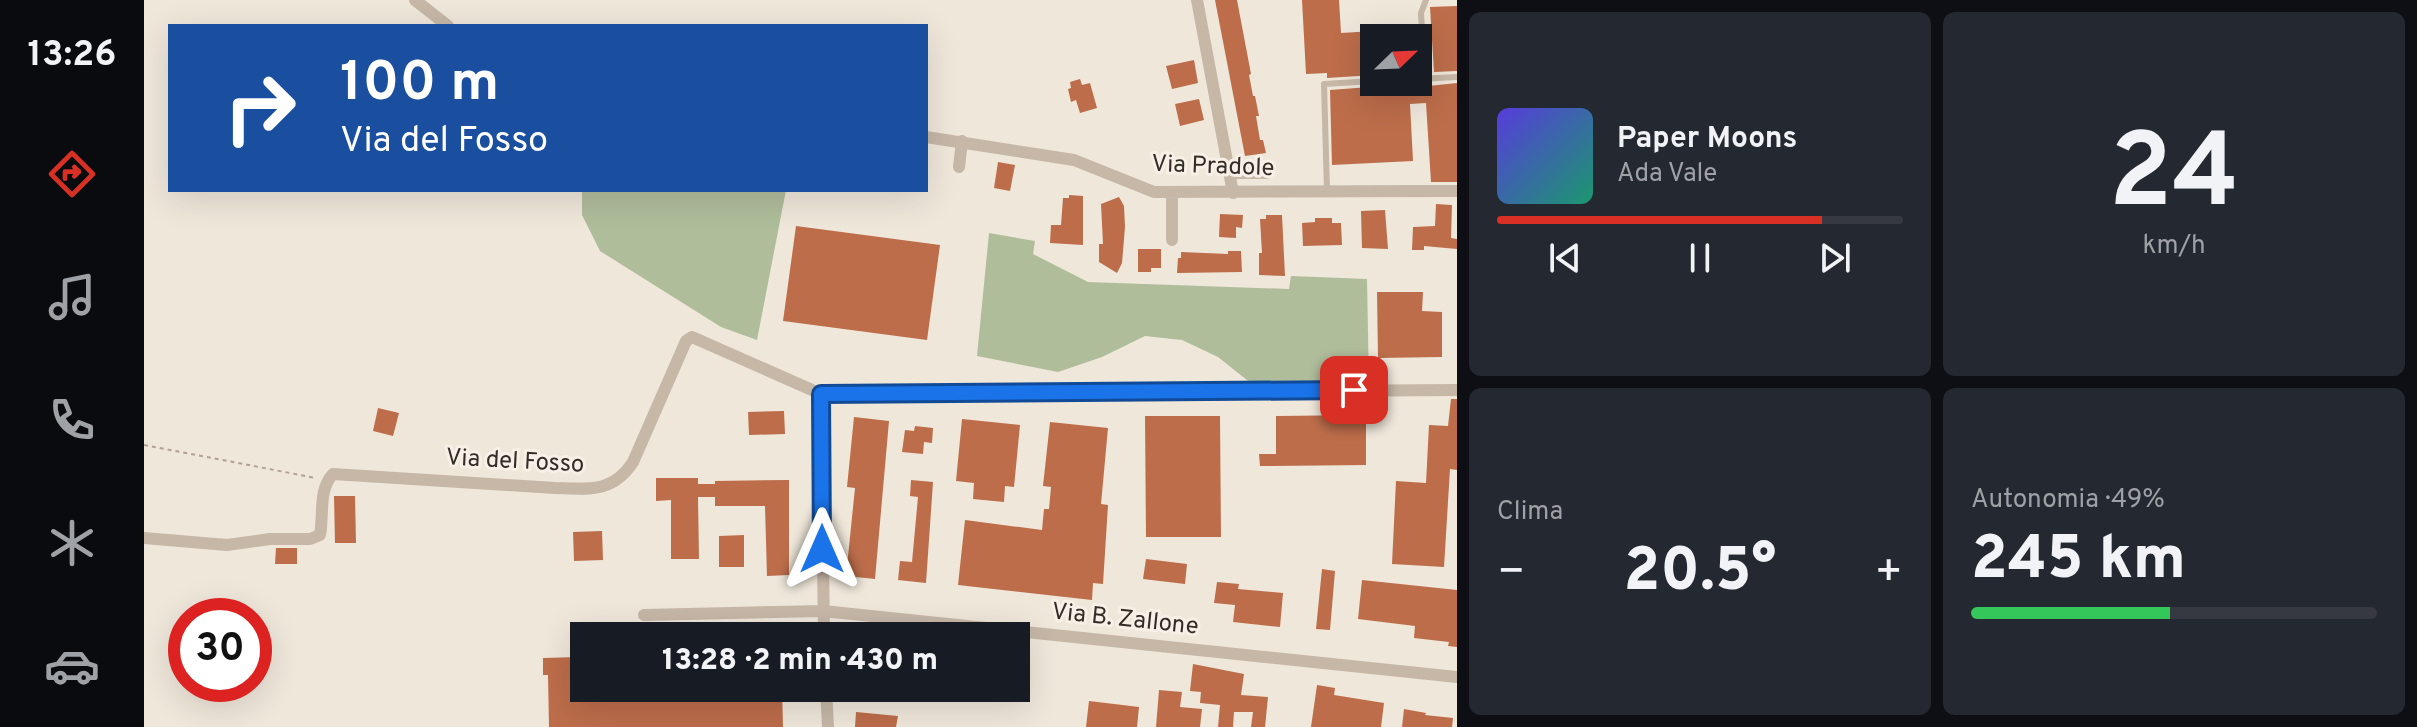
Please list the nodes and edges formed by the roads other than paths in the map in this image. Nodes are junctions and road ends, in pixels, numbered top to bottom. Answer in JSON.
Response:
{"nodes":[{"id":1,"x":415,"y":0,"type":"edge"},
{"id":2,"x":1197,"y":0,"type":"edge"},
{"id":3,"x":1426,"y":0,"type":"edge"},
{"id":4,"x":445,"y":24,"type":"edge"},
{"id":5,"x":1421,"y":24,"type":"edge"},
{"id":6,"x":1457,"y":77,"type":"edge"},
{"id":7,"x":1432,"y":78,"type":"edge"},
{"id":8,"x":1360,"y":82,"type":"edge"},
{"id":9,"x":928,"y":137,"type":"edge"},
{"id":10,"x":962,"y":141,"type":"junction"},
{"id":11,"x":959,"y":167,"type":"dead end"},
{"id":12,"x":1230,"y":173,"type":"junction"},
{"id":13,"x":1267,"y":173,"type":"dead end"},
{"id":14,"x":1327,"y":191,"type":"junction"},
{"id":15,"x":1457,"y":191,"type":"edge"},
{"id":16,"x":1172,"y":192,"type":"junction"},
{"id":17,"x":1233,"y":193,"type":"junction"},
{"id":18,"x":1172,"y":240,"type":"dead end"},
{"id":19,"x":1457,"y":390,"type":"edge"},
{"id":20,"x":821,"y":394,"type":"junction"},
{"id":21,"x":144,"y":538,"type":"edge"},
{"id":22,"x":823,"y":611,"type":"junction"},
{"id":23,"x":644,"y":615,"type":"dead end"},
{"id":24,"x":823,"y":622,"type":"edge"},
{"id":25,"x":1457,"y":677,"type":"edge"},
{"id":26,"x":827,"y":702,"type":"edge"},
{"id":27,"x":828,"y":727,"type":"edge"}],
"edges":[{"from":1,"to":4,"type":"street"},
{"from":2,"to":12,"type":"street"},
{"from":3,"to":5,"type":"lane"},
{"from":6,"to":7,"type":"lane"},
{"from":8,"to":14,"type":"lane"},
{"from":9,"to":10,"type":"street","name":"Via Pradole"},
{"from":10,"to":11,"type":"street"},
{"from":10,"to":16,"type":"street","name":"Via Pradole"},
{"from":12,"to":13,"type":"street"},
{"from":12,"to":17,"type":"street"},
{"from":14,"to":15,"type":"street","name":"Via Pradole"},
{"from":14,"to":17,"type":"street","name":"Via Pradole"},
{"from":16,"to":17,"type":"street","name":"Via Pradole"},
{"from":16,"to":18,"type":"street"},
{"from":19,"to":20,"type":"street","name":"Via del Fosso"},
{"from":20,"to":21,"type":"street","name":"Via del Fosso"},
{"from":20,"to":22,"type":"street"},
{"from":22,"to":23,"type":"street","name":"Via B. Zallone"},
{"from":22,"to":24,"type":"street"},
{"from":22,"to":25,"type":"street","name":"Via B. Zallone"},
{"from":26,"to":27,"type":"street"}]}
